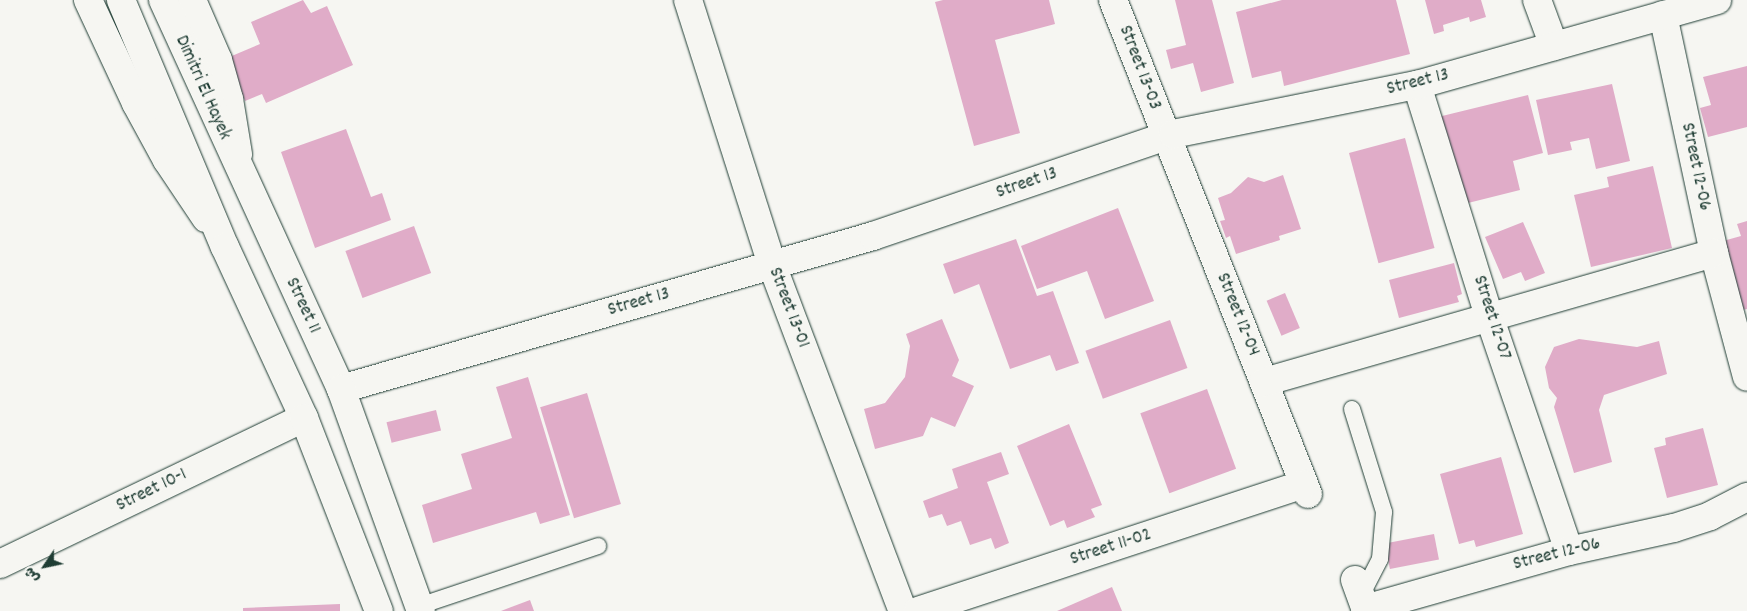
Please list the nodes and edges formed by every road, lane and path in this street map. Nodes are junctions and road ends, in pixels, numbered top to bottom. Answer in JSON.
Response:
{"nodes":[{"id":1,"x":88,"y":0,"type":"edge"},
{"id":2,"x":121,"y":0,"type":"edge"},
{"id":3,"x":162,"y":0,"type":"edge"},
{"id":4,"x":192,"y":0,"type":"edge"},
{"id":5,"x":688,"y":0,"type":"edge"},
{"id":6,"x":1113,"y":0,"type":"edge"},
{"id":7,"x":1537,"y":0,"type":"edge"},
{"id":8,"x":1718,"y":0,"type":"edge"},
{"id":9,"x":1663,"y":15,"type":"junction"},
{"id":10,"x":1554,"y":46,"type":"junction"},
{"id":11,"x":1417,"y":84,"type":"junction"},
{"id":12,"x":1165,"y":137,"type":"junction"},
{"id":13,"x":241,"y":175,"type":"junction"},
{"id":14,"x":226,"y":247,"type":"junction"},
{"id":15,"x":1714,"y":253,"type":"junction"},
{"id":16,"x":772,"y":265,"type":"junction"},
{"id":17,"x":1489,"y":316,"type":"junction"},
{"id":18,"x":1747,"y":377,"type":"edge"},
{"id":19,"x":1264,"y":382,"type":"junction"},
{"id":20,"x":341,"y":389,"type":"junction"},
{"id":21,"x":1352,"y":410,"type":"dead end"},
{"id":22,"x":304,"y":418,"type":"junction"},
{"id":23,"x":1306,"y":489,"type":"joint"},
{"id":24,"x":1747,"y":498,"type":"edge"},
{"id":25,"x":598,"y":546,"type":"dead end"},
{"id":26,"x":1569,"y":551,"type":"junction"},
{"id":27,"x":0,"y":564,"type":"edge"},
{"id":28,"x":1362,"y":599,"type":"edge"},
{"id":29,"x":420,"y":608,"type":"edge"},
{"id":30,"x":378,"y":611,"type":"edge"},
{"id":31,"x":903,"y":611,"type":"edge"},
{"id":32,"x":918,"y":611,"type":"edge"}],
"edges":[{"from":1,"to":14,"type":"street"},
{"from":2,"to":14,"type":"street"},
{"from":3,"to":13,"type":"street","name":"Dimitri El Hayek"},
{"from":4,"to":13,"type":"street","name":"Street 11"},
{"from":5,"to":16,"type":"street","name":"Street 13-01"},
{"from":6,"to":12,"type":"street","name":"Street 13-03"},
{"from":7,"to":10,"type":"street"},
{"from":8,"to":9,"type":"street","name":"Street 13"},
{"from":9,"to":10,"type":"street","name":"Street 13"},
{"from":9,"to":15,"type":"street","name":"Street 12-06"},
{"from":10,"to":11,"type":"street","name":"Street 13"},
{"from":11,"to":12,"type":"street","name":"Street 13"},
{"from":11,"to":17,"type":"street","name":"Street 12-07"},
{"from":12,"to":16,"type":"street","name":"Street 13"},
{"from":12,"to":19,"type":"street","name":"Street 12-04"},
{"from":13,"to":20,"type":"street","name":"Street 11"},
{"from":14,"to":22,"type":"street"},
{"from":15,"to":17,"type":"street"},
{"from":15,"to":18,"type":"street","name":"Street 12-06"},
{"from":16,"to":20,"type":"street","name":"Street 13"},
{"from":16,"to":31,"type":"street","name":"Street 13-01"},
{"from":17,"to":19,"type":"street"},
{"from":17,"to":26,"type":"street","name":"Street 12-07"},
{"from":19,"to":23,"type":"street","name":"Street 12-04"},
{"from":20,"to":29,"type":"street","name":"Street 11"},
{"from":21,"to":28,"type":"lane"},
{"from":22,"to":27,"type":"street","name":"Street 10-1"},
{"from":22,"to":30,"type":"street"},
{"from":23,"to":32,"type":"street","name":"Street 11-02"},
{"from":24,"to":26,"type":"street","name":"Street 12-06"},
{"from":25,"to":29,"type":"lane"},
{"from":26,"to":28,"type":"street","name":"Street 12-06"}]}
